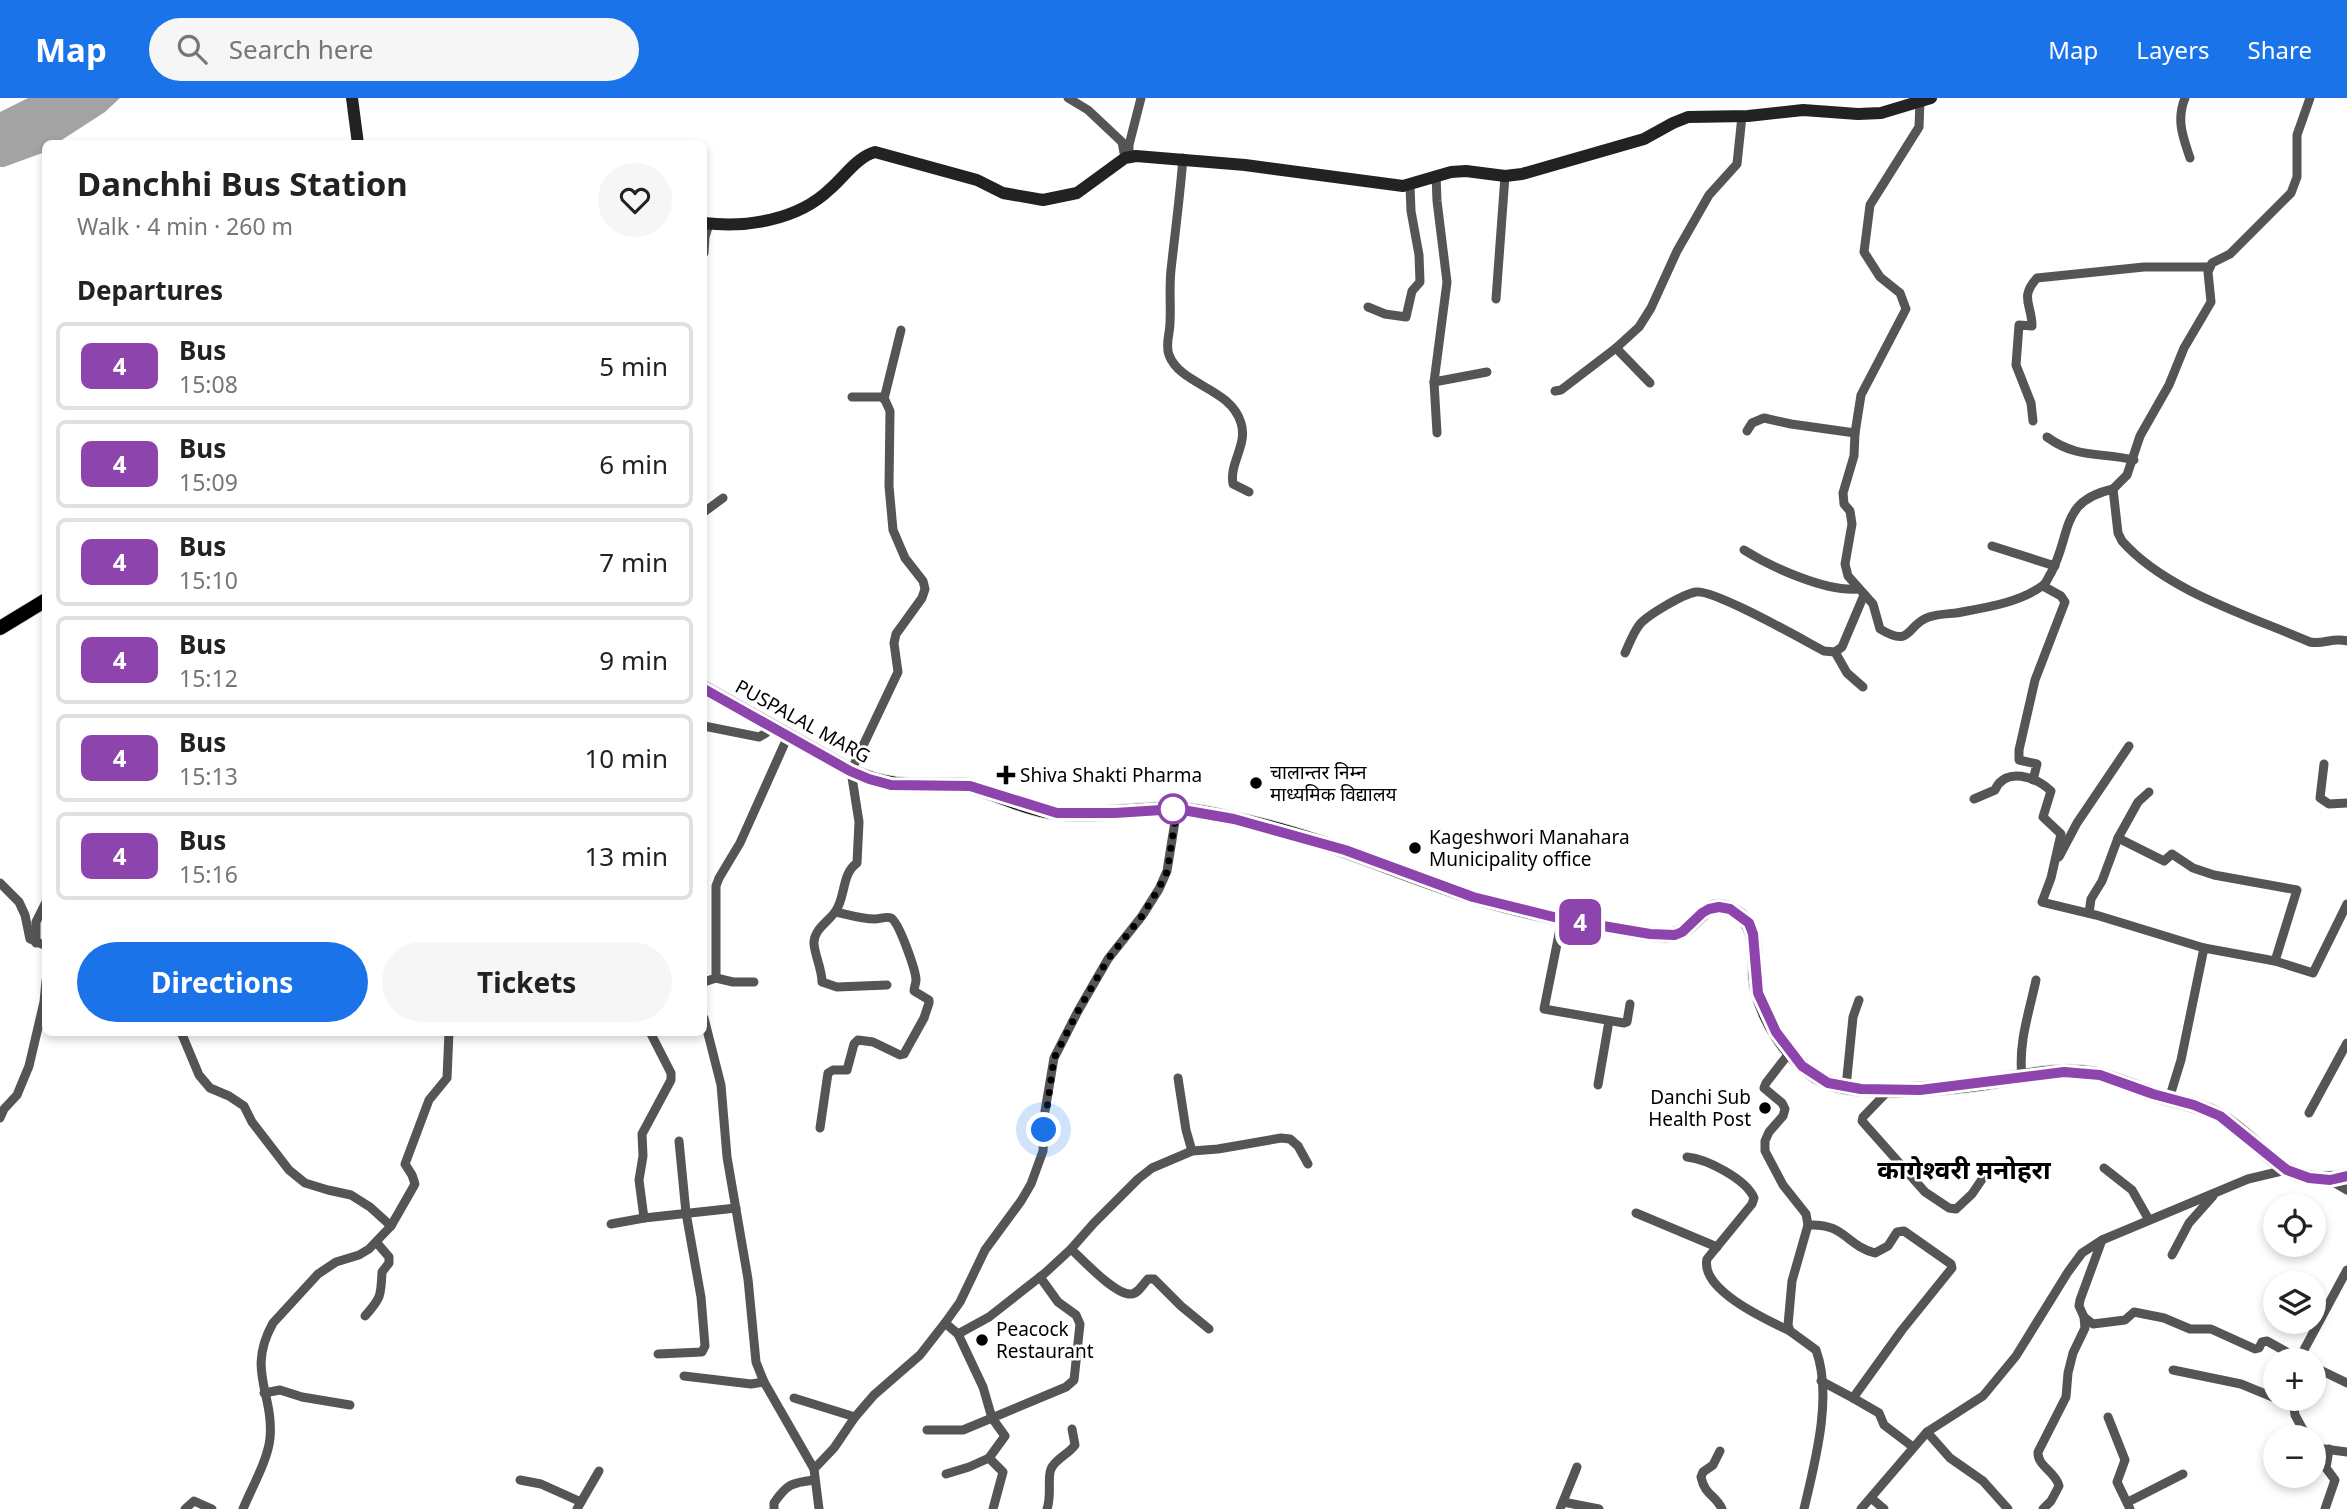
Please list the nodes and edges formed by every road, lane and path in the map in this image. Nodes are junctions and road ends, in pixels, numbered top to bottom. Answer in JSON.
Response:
{"nodes":[{"id":1,"x":352,"y":98,"type":"edge"},
{"id":2,"x":1069,"y":98,"type":"edge"},
{"id":3,"x":1141,"y":98,"type":"edge"},
{"id":4,"x":2185,"y":98,"type":"edge"},
{"id":5,"x":2310,"y":98,"type":"edge"},
{"id":6,"x":1926,"y":100,"type":"edge"},
{"id":7,"x":1742,"y":116,"type":"junction"},
{"id":8,"x":357,"y":140,"type":"edge"},
{"id":9,"x":1127,"y":158,"type":"junction"},
{"id":10,"x":1183,"y":158,"type":"junction"},
{"id":11,"x":2190,"y":159,"type":"dead end"},
{"id":12,"x":1436,"y":175,"type":"junction"},
{"id":13,"x":1505,"y":176,"type":"junction"},
{"id":14,"x":1410,"y":186,"type":"junction"},
{"id":15,"x":707,"y":224,"type":"edge"},
{"id":16,"x":2210,"y":267,"type":"junction"},
{"id":17,"x":1496,"y":299,"type":"dead end"},
{"id":18,"x":1368,"y":307,"type":"dead end"},
{"id":19,"x":901,"y":330,"type":"dead end"},
{"id":20,"x":1616,"y":348,"type":"junction"},
{"id":21,"x":1487,"y":372,"type":"dead end"},
{"id":22,"x":1434,"y":382,"type":"junction"},
{"id":23,"x":1650,"y":383,"type":"dead end"},
{"id":24,"x":1555,"y":391,"type":"dead end"},
{"id":25,"x":852,"y":397,"type":"dead end"},
{"id":26,"x":884,"y":399,"type":"junction"},
{"id":27,"x":2033,"y":421,"type":"dead end"},
{"id":28,"x":1747,"y":432,"type":"dead end"},
{"id":29,"x":1437,"y":433,"type":"dead end"},
{"id":30,"x":1855,"y":433,"type":"junction"},
{"id":31,"x":2047,"y":437,"type":"dead end"},
{"id":32,"x":2134,"y":460,"type":"junction"},
{"id":33,"x":2113,"y":489,"type":"junction"},
{"id":34,"x":1249,"y":492,"type":"dead end"},
{"id":35,"x":723,"y":498,"type":"dead end"},
{"id":36,"x":707,"y":510,"type":"edge"},
{"id":37,"x":1992,"y":546,"type":"dead end"},
{"id":38,"x":1744,"y":550,"type":"dead end"},
{"id":39,"x":2054,"y":566,"type":"junction"},
{"id":40,"x":2043,"y":586,"type":"junction"},
{"id":41,"x":1861,"y":592,"type":"junction"},
{"id":42,"x":42,"y":602,"type":"edge"},
{"id":43,"x":0,"y":628,"type":"edge"},
{"id":44,"x":2347,"y":641,"type":"edge"},
{"id":45,"x":1835,"y":652,"type":"junction"},
{"id":46,"x":1625,"y":653,"type":"dead end"},
{"id":47,"x":1863,"y":687,"type":"dead end"},
{"id":48,"x":707,"y":690,"type":"edge"},
{"id":49,"x":770,"y":725,"type":"junction"},
{"id":50,"x":707,"y":727,"type":"edge"},
{"id":51,"x":788,"y":736,"type":"junction"},
{"id":52,"x":2129,"y":746,"type":"dead end"},
{"id":53,"x":2324,"y":764,"type":"dead end"},
{"id":54,"x":850,"y":771,"type":"junction"},
{"id":55,"x":2033,"y":780,"type":"junction"},
{"id":56,"x":2149,"y":792,"type":"dead end"},
{"id":57,"x":1974,"y":799,"type":"dead end"},
{"id":58,"x":2347,"y":803,"type":"edge"},
{"id":59,"x":1177,"y":809,"type":"junction"},
{"id":60,"x":2118,"y":838,"type":"junction"},
{"id":61,"x":2053,"y":867,"type":"junction"},
{"id":62,"x":0,"y":883,"type":"edge"},
{"id":63,"x":2347,"y":904,"type":"edge"},
{"id":64,"x":42,"y":910,"type":"edge"},
{"id":65,"x":836,"y":912,"type":"junction"},
{"id":66,"x":2089,"y":913,"type":"junction"},
{"id":67,"x":1562,"y":919,"type":"junction"},
{"id":68,"x":41,"y":944,"type":"edge"},
{"id":69,"x":2204,"y":948,"type":"junction"},
{"id":70,"x":2275,"y":961,"type":"junction"},
{"id":71,"x":716,"y":978,"type":"junction"},
{"id":72,"x":707,"y":981,"type":"edge"},
{"id":73,"x":2036,"y":981,"type":"dead end"},
{"id":74,"x":754,"y":982,"type":"dead end"},
{"id":75,"x":887,"y":985,"type":"dead end"},
{"id":76,"x":1859,"y":1000,"type":"dead end"},
{"id":77,"x":1630,"y":1004,"type":"dead end"},
{"id":78,"x":42,"y":1011,"type":"edge"},
{"id":79,"x":1609,"y":1021,"type":"junction"},
{"id":80,"x":707,"y":1030,"type":"edge"},
{"id":81,"x":183,"y":1036,"type":"edge"},
{"id":82,"x":449,"y":1036,"type":"edge"},
{"id":83,"x":652,"y":1036,"type":"edge"},
{"id":84,"x":2347,"y":1043,"type":"edge"},
{"id":85,"x":1790,"y":1052,"type":"junction"},
{"id":86,"x":2022,"y":1077,"type":"junction"},
{"id":87,"x":1178,"y":1078,"type":"dead end"},
{"id":88,"x":1598,"y":1085,"type":"dead end"},
{"id":89,"x":1846,"y":1087,"type":"junction"},
{"id":90,"x":1889,"y":1090,"type":"junction"},
{"id":91,"x":2169,"y":1099,"type":"junction"},
{"id":92,"x":2309,"y":1113,"type":"dead end"},
{"id":93,"x":0,"y":1118,"type":"edge"},
{"id":94,"x":820,"y":1128,"type":"dead end"},
{"id":95,"x":679,"y":1141,"type":"dead end"},
{"id":96,"x":1192,"y":1151,"type":"junction"},
{"id":97,"x":1687,"y":1157,"type":"dead end"},
{"id":98,"x":1308,"y":1164,"type":"dead end"},
{"id":99,"x":1991,"y":1166,"type":"dead end"},
{"id":100,"x":2104,"y":1168,"type":"dead end"},
{"id":101,"x":2287,"y":1170,"type":"junction"},
{"id":102,"x":2347,"y":1176,"type":"edge"},
{"id":103,"x":2330,"y":1180,"type":"junction"},
{"id":104,"x":2347,"y":1190,"type":"edge"},
{"id":105,"x":2214,"y":1195,"type":"junction"},
{"id":106,"x":736,"y":1208,"type":"junction"},
{"id":107,"x":686,"y":1213,"type":"junction"},
{"id":108,"x":1636,"y":1213,"type":"dead end"},
{"id":109,"x":644,"y":1218,"type":"junction"},
{"id":110,"x":2149,"y":1220,"type":"junction"},
{"id":111,"x":611,"y":1224,"type":"dead end"},
{"id":112,"x":1808,"y":1225,"type":"junction"},
{"id":113,"x":391,"y":1226,"type":"junction"},
{"id":114,"x":2102,"y":1240,"type":"junction"},
{"id":115,"x":377,"y":1242,"type":"junction"},
{"id":116,"x":1717,"y":1247,"type":"junction"},
{"id":117,"x":1071,"y":1249,"type":"junction"},
{"id":118,"x":2172,"y":1255,"type":"dead end"},
{"id":119,"x":2347,"y":1270,"type":"edge"},
{"id":120,"x":1040,"y":1277,"type":"junction"},
{"id":121,"x":365,"y":1316,"type":"dead end"},
{"id":122,"x":2084,"y":1317,"type":"junction"},
{"id":123,"x":945,"y":1324,"type":"junction"},
{"id":124,"x":1209,"y":1329,"type":"dead end"},
{"id":125,"x":1790,"y":1331,"type":"junction"},
{"id":126,"x":958,"y":1334,"type":"junction"},
{"id":127,"x":2280,"y":1348,"type":"edge"},
{"id":128,"x":2306,"y":1348,"type":"edge"},
{"id":129,"x":658,"y":1354,"type":"dead end"},
{"id":130,"x":2173,"y":1370,"type":"dead end"},
{"id":131,"x":2326,"y":1373,"type":"edge"},
{"id":132,"x":684,"y":1376,"type":"dead end"},
{"id":133,"x":1821,"y":1381,"type":"junction"},
{"id":134,"x":764,"y":1382,"type":"junction"},
{"id":135,"x":2347,"y":1383,"type":"edge"},
{"id":136,"x":264,"y":1393,"type":"junction"},
{"id":137,"x":2263,"y":1393,"type":"edge"},
{"id":138,"x":794,"y":1398,"type":"dead end"},
{"id":139,"x":1853,"y":1398,"type":"junction"},
{"id":140,"x":349,"y":1405,"type":"dead end"},
{"id":141,"x":855,"y":1417,"type":"junction"},
{"id":142,"x":2108,"y":1417,"type":"dead end"},
{"id":143,"x":992,"y":1418,"type":"junction"},
{"id":144,"x":1072,"y":1429,"type":"dead end"},
{"id":145,"x":927,"y":1430,"type":"dead end"},
{"id":146,"x":1927,"y":1432,"type":"junction"},
{"id":147,"x":1913,"y":1447,"type":"junction"},
{"id":148,"x":2326,"y":1449,"type":"edge"},
{"id":149,"x":2329,"y":1449,"type":"junction"},
{"id":150,"x":1720,"y":1451,"type":"dead end"},
{"id":151,"x":2347,"y":1452,"type":"edge"},
{"id":152,"x":989,"y":1458,"type":"junction"},
{"id":153,"x":1577,"y":1467,"type":"dead end"},
{"id":154,"x":814,"y":1469,"type":"junction"},
{"id":155,"x":599,"y":1471,"type":"dead end"},
{"id":156,"x":946,"y":1474,"type":"dead end"},
{"id":157,"x":2183,"y":1474,"type":"dead end"},
{"id":158,"x":520,"y":1480,"type":"dead end"},
{"id":159,"x":814,"y":1480,"type":"junction"},
{"id":160,"x":1871,"y":1498,"type":"junction"},
{"id":161,"x":581,"y":1506,"type":"edge"},
{"id":162,"x":1561,"y":1506,"type":"edge"},
{"id":163,"x":2129,"y":1506,"type":"edge"},
{"id":164,"x":185,"y":1509,"type":"edge"},
{"id":165,"x":212,"y":1509,"type":"edge"},
{"id":166,"x":243,"y":1509,"type":"edge"},
{"id":167,"x":774,"y":1509,"type":"edge"},
{"id":168,"x":819,"y":1509,"type":"edge"},
{"id":169,"x":993,"y":1509,"type":"edge"},
{"id":170,"x":1047,"y":1509,"type":"edge"},
{"id":171,"x":1597,"y":1509,"type":"edge"},
{"id":172,"x":1722,"y":1509,"type":"edge"},
{"id":173,"x":1804,"y":1509,"type":"edge"},
{"id":174,"x":1861,"y":1509,"type":"edge"},
{"id":175,"x":1884,"y":1509,"type":"edge"},
{"id":176,"x":2008,"y":1509,"type":"edge"},
{"id":177,"x":2043,"y":1509,"type":"edge"},
{"id":178,"x":2325,"y":1509,"type":"edge"}],
"edges":[{"from":1,"to":8,"type":"street"},
{"from":2,"to":9,"type":"street"},
{"from":3,"to":9,"type":"street"},
{"from":4,"to":11,"type":"street"},
{"from":5,"to":16,"type":"street"},
{"from":6,"to":7,"type":"street"},
{"from":6,"to":30,"type":"street"},
{"from":7,"to":13,"type":"street"},
{"from":7,"to":20,"type":"street"},
{"from":9,"to":10,"type":"street"},
{"from":9,"to":15,"type":"street"},
{"from":10,"to":14,"type":"street"},
{"from":10,"to":34,"type":"street"},
{"from":12,"to":13,"type":"street"},
{"from":12,"to":14,"type":"street"},
{"from":12,"to":22,"type":"street"},
{"from":13,"to":17,"type":"street"},
{"from":14,"to":18,"type":"street"},
{"from":16,"to":27,"type":"street"},
{"from":16,"to":32,"type":"street"},
{"from":19,"to":26,"type":"street"},
{"from":20,"to":23,"type":"street"},
{"from":20,"to":24,"type":"street"},
{"from":21,"to":22,"type":"street"},
{"from":22,"to":29,"type":"street"},
{"from":25,"to":26,"type":"street"},
{"from":26,"to":54,"type":"street"},
{"from":28,"to":30,"type":"street"},
{"from":30,"to":41,"type":"street"},
{"from":31,"to":32,"type":"street"},
{"from":32,"to":33,"type":"street"},
{"from":33,"to":39,"type":"street"},
{"from":33,"to":44,"type":"street"},
{"from":35,"to":36,"type":"street"},
{"from":37,"to":39,"type":"street"},
{"from":38,"to":41,"type":"street"},
{"from":39,"to":40,"type":"street"},
{"from":40,"to":41,"type":"street"},
{"from":40,"to":55,"type":"street"},
{"from":41,"to":45,"type":"street"},
{"from":42,"to":43,"type":"main road"},
{"from":45,"to":46,"type":"street"},
{"from":45,"to":47,"type":"street"},
{"from":48,"to":49,"type":"main road","name":"PUSPALAL MARG"},
{"from":49,"to":50,"type":"street"},
{"from":49,"to":51,"type":"main road","name":"PUSPALAL MARG"},
{"from":51,"to":54,"type":"main road","name":"PUSPALAL MARG"},
{"from":51,"to":71,"type":"street"},
{"from":52,"to":61,"type":"street"},
{"from":53,"to":58,"type":"street"},
{"from":54,"to":59,"type":"main road","name":"PUSPALAL MARG"},
{"from":54,"to":65,"type":"street"},
{"from":55,"to":57,"type":"street"},
{"from":55,"to":61,"type":"street"},
{"from":56,"to":60,"type":"street"},
{"from":59,"to":67,"type":"main road","name":"PUSPALAL MARG"},
{"from":59,"to":123,"type":"street"},
{"from":60,"to":66,"type":"street"},
{"from":60,"to":70,"type":"street"},
{"from":61,"to":66,"type":"street"},
{"from":62,"to":68,"type":"street"},
{"from":63,"to":70,"type":"street"},
{"from":64,"to":68,"type":"street"},
{"from":65,"to":75,"type":"street"},
{"from":65,"to":94,"type":"street"},
{"from":66,"to":69,"type":"street"},
{"from":67,"to":79,"type":"street"},
{"from":67,"to":85,"type":"main road","name":"PUSPALAL MARG"},
{"from":69,"to":70,"type":"street"},
{"from":69,"to":91,"type":"street"},
{"from":71,"to":72,"type":"street"},
{"from":71,"to":74,"type":"street"},
{"from":73,"to":86,"type":"street"},
{"from":76,"to":89,"type":"street"},
{"from":77,"to":79,"type":"street"},
{"from":78,"to":93,"type":"street"},
{"from":79,"to":88,"type":"street"},
{"from":80,"to":106,"type":"street"},
{"from":81,"to":113,"type":"street"},
{"from":82,"to":113,"type":"street"},
{"from":83,"to":109,"type":"street"},
{"from":84,"to":92,"type":"street"},
{"from":85,"to":89,"type":"main road","name":"PUSPALAL MARG"},
{"from":85,"to":112,"type":"street"},
{"from":86,"to":90,"type":"main road","name":"PUSPALAL MARG"},
{"from":86,"to":91,"type":"main road","name":"PUSPALAL MARG"},
{"from":87,"to":96,"type":"street"},
{"from":89,"to":90,"type":"main road","name":"PUSPALAL MARG"},
{"from":90,"to":99,"type":"street"},
{"from":91,"to":101,"type":"main road","name":"PUSPALAL MARG"},
{"from":95,"to":107,"type":"street"},
{"from":96,"to":98,"type":"street"},
{"from":96,"to":117,"type":"street"},
{"from":97,"to":116,"type":"street"},
{"from":100,"to":110,"type":"street"},
{"from":101,"to":103,"type":"main road","name":"PUSPALAL MARG"},
{"from":101,"to":105,"type":"street"},
{"from":102,"to":103,"type":"main road","name":"PUSPALAL MARG"},
{"from":103,"to":104,"type":"street"},
{"from":105,"to":110,"type":"street"},
{"from":105,"to":118,"type":"street"},
{"from":106,"to":107,"type":"street"},
{"from":106,"to":134,"type":"street"},
{"from":107,"to":109,"type":"street"},
{"from":107,"to":129,"type":"street"},
{"from":108,"to":116,"type":"street"},
{"from":109,"to":111,"type":"street"},
{"from":110,"to":114,"type":"street"},
{"from":112,"to":125,"type":"street"},
{"from":112,"to":139,"type":"street"},
{"from":113,"to":115,"type":"street"},
{"from":114,"to":122,"type":"street"},
{"from":114,"to":146,"type":"street"},
{"from":115,"to":121,"type":"street"},
{"from":115,"to":136,"type":"street"},
{"from":116,"to":125,"type":"street"},
{"from":117,"to":120,"type":"street"},
{"from":117,"to":124,"type":"street"},
{"from":119,"to":128,"type":"street"},
{"from":120,"to":126,"type":"street"},
{"from":120,"to":143,"type":"street"},
{"from":122,"to":127,"type":"street"},
{"from":122,"to":177,"type":"street"},
{"from":123,"to":126,"type":"street"},
{"from":123,"to":141,"type":"street"},
{"from":125,"to":133,"type":"street"},
{"from":126,"to":143,"type":"street"},
{"from":130,"to":137,"type":"street"},
{"from":131,"to":135,"type":"street"},
{"from":132,"to":134,"type":"street"},
{"from":133,"to":139,"type":"street"},
{"from":133,"to":173,"type":"street"},
{"from":134,"to":154,"type":"street"},
{"from":136,"to":140,"type":"street"},
{"from":136,"to":166,"type":"street"},
{"from":138,"to":141,"type":"street"},
{"from":139,"to":147,"type":"street"},
{"from":141,"to":154,"type":"street"},
{"from":142,"to":163,"type":"street"},
{"from":143,"to":145,"type":"street"},
{"from":143,"to":152,"type":"street"},
{"from":144,"to":170,"type":"street"},
{"from":146,"to":147,"type":"street"},
{"from":146,"to":176,"type":"street"},
{"from":147,"to":160,"type":"street"},
{"from":148,"to":149,"type":"street"},
{"from":149,"to":151,"type":"street"},
{"from":149,"to":178,"type":"street"},
{"from":150,"to":172,"type":"street"},
{"from":152,"to":156,"type":"street"},
{"from":152,"to":169,"type":"street"},
{"from":153,"to":162,"type":"street"},
{"from":154,"to":159,"type":"street"},
{"from":155,"to":161,"type":"street"},
{"from":157,"to":163,"type":"street"},
{"from":158,"to":161,"type":"street"},
{"from":159,"to":167,"type":"street"},
{"from":159,"to":168,"type":"street"},
{"from":160,"to":174,"type":"street"},
{"from":160,"to":175,"type":"street"},
{"from":162,"to":171,"type":"street"},
{"from":164,"to":165,"type":"street"}]}
